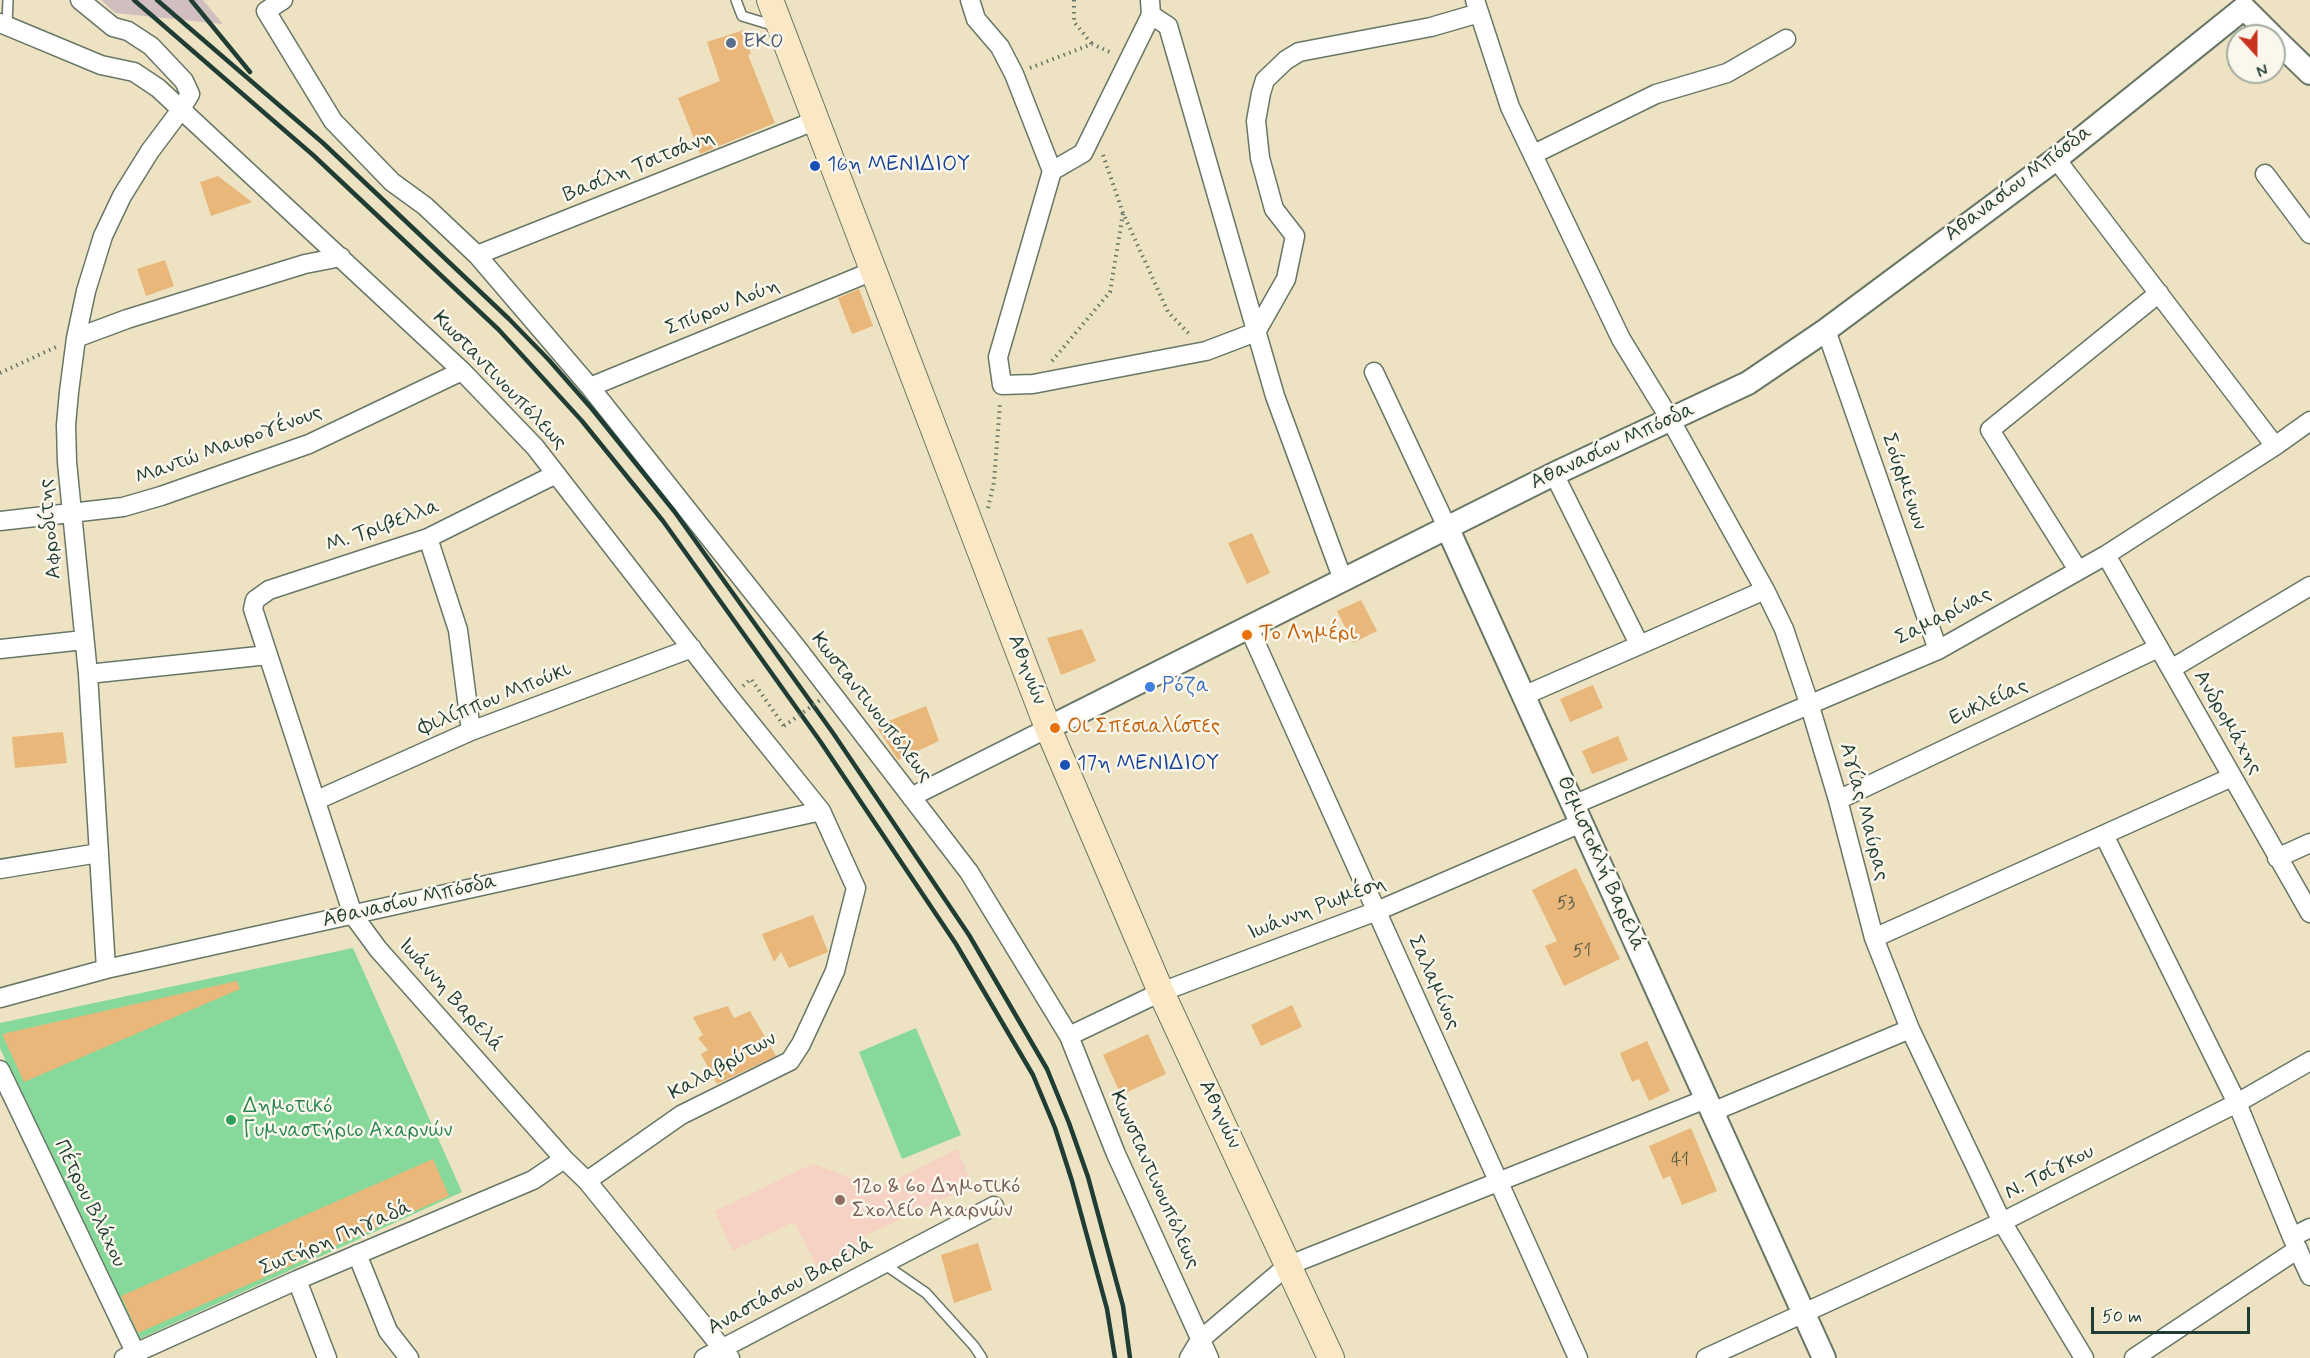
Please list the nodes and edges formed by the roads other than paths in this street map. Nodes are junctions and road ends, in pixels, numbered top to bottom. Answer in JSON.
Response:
{"nodes":[{"id":1,"x":8,"y":0,"type":"edge"},
{"id":2,"x":80,"y":0,"type":"edge"},
{"id":3,"x":283,"y":0,"type":"edge"},
{"id":4,"x":736,"y":0,"type":"edge"},
{"id":5,"x":770,"y":0,"type":"edge"},
{"id":6,"x":970,"y":0,"type":"edge"},
{"id":7,"x":2243,"y":3,"type":"edge"},
{"id":8,"x":1477,"y":7,"type":"edge"},
{"id":9,"x":1150,"y":8,"type":"edge"},
{"id":10,"x":2262,"y":24,"type":"edge"},
{"id":11,"x":3,"y":25,"type":"edge"},
{"id":12,"x":779,"y":27,"type":"junction"},
{"id":13,"x":1786,"y":39,"type":"dead end"},
{"id":14,"x":2286,"y":50,"type":"edge"},
{"id":15,"x":2310,"y":73,"type":"edge"},
{"id":16,"x":180,"y":111,"type":"junction"},
{"id":17,"x":818,"y":120,"type":"junction"},
{"id":18,"x":1534,"y":154,"type":"junction"},
{"id":19,"x":2056,"y":159,"type":"junction"},
{"id":20,"x":1052,"y":171,"type":"junction"},
{"id":21,"x":2265,"y":174,"type":"dead end"},
{"id":22,"x":2310,"y":234,"type":"edge"},
{"id":23,"x":477,"y":255,"type":"junction"},
{"id":24,"x":341,"y":257,"type":"junction"},
{"id":25,"x":873,"y":271,"type":"junction"},
{"id":26,"x":2159,"y":293,"type":"junction"},
{"id":27,"x":1826,"y":330,"type":"junction"},
{"id":28,"x":1256,"y":332,"type":"junction"},
{"id":29,"x":76,"y":338,"type":"junction"},
{"id":30,"x":462,"y":371,"type":"junction"},
{"id":31,"x":1374,"y":372,"type":"dead end"},
{"id":32,"x":590,"y":387,"type":"junction"},
{"id":33,"x":1670,"y":419,"type":"junction"},
{"id":34,"x":2310,"y":421,"type":"edge"},
{"id":35,"x":2275,"y":446,"type":"junction"},
{"id":36,"x":556,"y":474,"type":"junction"},
{"id":37,"x":1554,"y":474,"type":"junction"},
{"id":38,"x":72,"y":512,"type":"junction"},
{"id":39,"x":0,"y":521,"type":"edge"},
{"id":40,"x":1447,"y":528,"type":"junction"},
{"id":41,"x":428,"y":538,"type":"junction"},
{"id":42,"x":2106,"y":555,"type":"junction"},
{"id":43,"x":2079,"y":570,"type":"junction"},
{"id":44,"x":1343,"y":580,"type":"junction"},
{"id":45,"x":2310,"y":586,"type":"edge"},
{"id":46,"x":1765,"y":590,"type":"junction"},
{"id":47,"x":255,"y":600,"type":"joint"},
{"id":48,"x":1248,"y":626,"type":"junction"},
{"id":49,"x":84,"y":640,"type":"junction"},
{"id":50,"x":1640,"y":644,"type":"junction"},
{"id":51,"x":692,"y":648,"type":"junction"},
{"id":52,"x":2158,"y":648,"type":"junction"},
{"id":53,"x":0,"y":649,"type":"edge"},
{"id":54,"x":1938,"y":650,"type":"junction"},
{"id":55,"x":268,"y":655,"type":"junction"},
{"id":56,"x":2171,"y":669,"type":"junction"},
{"id":57,"x":88,"y":674,"type":"junction"},
{"id":58,"x":1523,"y":696,"type":"junction"},
{"id":59,"x":1809,"y":703,"type":"junction"},
{"id":60,"x":1048,"y":728,"type":"junction"},
{"id":61,"x":471,"y":731,"type":"junction"},
{"id":62,"x":2232,"y":777,"type":"junction"},
{"id":63,"x":911,"y":797,"type":"junction"},
{"id":64,"x":316,"y":800,"type":"junction"},
{"id":65,"x":1838,"y":800,"type":"junction"},
{"id":66,"x":821,"y":811,"type":"junction"},
{"id":67,"x":1577,"y":814,"type":"junction"},
{"id":68,"x":2104,"y":835,"type":"junction"},
{"id":69,"x":2310,"y":843,"type":"edge"},
{"id":70,"x":99,"y":853,"type":"junction"},
{"id":71,"x":2277,"y":858,"type":"junction"},
{"id":72,"x":0,"y":869,"type":"edge"},
{"id":73,"x":856,"y":888,"type":"joint"},
{"id":74,"x":1377,"y":911,"type":"junction"},
{"id":75,"x":2310,"y":913,"type":"edge"},
{"id":76,"x":353,"y":915,"type":"junction"},
{"id":77,"x":1874,"y":938,"type":"junction"},
{"id":78,"x":106,"y":969,"type":"junction"},
{"id":79,"x":1161,"y":992,"type":"junction"},
{"id":80,"x":0,"y":998,"type":"edge"},
{"id":81,"x":1910,"y":1029,"type":"junction"},
{"id":82,"x":1069,"y":1036,"type":"junction"},
{"id":83,"x":2310,"y":1061,"type":"edge"},
{"id":84,"x":0,"y":1070,"type":"edge"},
{"id":85,"x":2238,"y":1103,"type":"junction"},
{"id":86,"x":1709,"y":1105,"type":"junction"},
{"id":87,"x":564,"y":1159,"type":"junction"},
{"id":88,"x":587,"y":1181,"type":"junction"},
{"id":89,"x":1497,"y":1182,"type":"junction"},
{"id":90,"x":994,"y":1206,"type":"dead end"},
{"id":91,"x":2002,"y":1222,"type":"junction"},
{"id":92,"x":2310,"y":1228,"type":"edge"},
{"id":93,"x":2295,"y":1243,"type":"junction"},
{"id":94,"x":357,"y":1254,"type":"junction"},
{"id":95,"x":884,"y":1264,"type":"junction"},
{"id":96,"x":1287,"y":1266,"type":"junction"},
{"id":97,"x":2310,"y":1276,"type":"edge"},
{"id":98,"x":297,"y":1280,"type":"junction"},
{"id":99,"x":1804,"y":1313,"type":"junction"},
{"id":100,"x":1200,"y":1340,"type":"junction"},
{"id":101,"x":726,"y":1353,"type":"edge"},
{"id":102,"x":132,"y":1356,"type":"edge"},
{"id":103,"x":327,"y":1358,"type":"edge"},
{"id":104,"x":408,"y":1358,"type":"edge"},
{"id":105,"x":704,"y":1358,"type":"edge"},
{"id":106,"x":982,"y":1358,"type":"edge"},
{"id":107,"x":1189,"y":1358,"type":"edge"},
{"id":108,"x":1209,"y":1358,"type":"edge"},
{"id":109,"x":1331,"y":1358,"type":"edge"},
{"id":110,"x":1578,"y":1358,"type":"edge"},
{"id":111,"x":1706,"y":1358,"type":"edge"},
{"id":112,"x":1824,"y":1358,"type":"edge"},
{"id":113,"x":2084,"y":1358,"type":"edge"},
{"id":114,"x":2134,"y":1358,"type":"edge"}],
"edges":[{"from":1,"to":11,"type":"lane"},
{"from":2,"to":16,"type":"street"},
{"from":3,"to":23,"type":"street","name":"Κωσταντινουπόλεως"},
{"from":4,"to":12,"type":"lane"},
{"from":5,"to":12,"type":"main road","name":"Αθηνών"},
{"from":6,"to":20,"type":"street"},
{"from":7,"to":10,"type":"street"},
{"from":7,"to":19,"type":"street","name":"Αθανασίου Μπόσδα"},
{"from":8,"to":18,"type":"street","name":"Αγίας Μαύρας"},
{"from":8,"to":28,"type":"street"},
{"from":9,"to":20,"type":"street"},
{"from":9,"to":28,"type":"street"},
{"from":11,"to":16,"type":"street","name":"Κωσταντινουπόλεως"},
{"from":12,"to":17,"type":"main road","name":"Αθηνών"},
{"from":13,"to":18,"type":"street"},
{"from":14,"to":15,"type":"street"},
{"from":16,"to":24,"type":"street","name":"Κωσταντινουπόλεως"},
{"from":16,"to":29,"type":"street","name":"Αφροδίτης"},
{"from":17,"to":23,"type":"street","name":"Βασίλη Τσιτσάνη"},
{"from":17,"to":25,"type":"main road","name":"Αθηνών"},
{"from":18,"to":33,"type":"street","name":"Αγίας Μαύρας"},
{"from":19,"to":26,"type":"street"},
{"from":19,"to":27,"type":"street","name":"Αθανασίου Μπόσδα"},
{"from":20,"to":28,"type":"street"},
{"from":21,"to":22,"type":"street"},
{"from":23,"to":32,"type":"street","name":"Κωσταντινουπόλεως"},
{"from":24,"to":29,"type":"street"},
{"from":24,"to":30,"type":"street","name":"Κωσταντινουπόλεως"},
{"from":25,"to":32,"type":"street","name":"Σπύρου Λούη"},
{"from":25,"to":60,"type":"main road","name":"Αθηνών"},
{"from":26,"to":35,"type":"street"},
{"from":26,"to":43,"type":"street"},
{"from":27,"to":33,"type":"street","name":"Αθανασίου Μπόσδα"},
{"from":27,"to":54,"type":"street","name":"Σούρμενων"},
{"from":28,"to":44,"type":"street"},
{"from":29,"to":38,"type":"street","name":"Αφροδίτης"},
{"from":30,"to":36,"type":"street","name":"Κωσταντινουπόλεως"},
{"from":30,"to":38,"type":"street","name":"Μαντώ Μαυρογένους"},
{"from":31,"to":40,"type":"street","name":"Θεμιστοκλή Βαρελά"},
{"from":32,"to":63,"type":"street","name":"Κωσταντινουπόλεως"},
{"from":33,"to":37,"type":"street","name":"Αθανασίου Μπόσδα"},
{"from":33,"to":46,"type":"street","name":"Αγίας Μαύρας"},
{"from":34,"to":35,"type":"street","name":"Σαμαρίνας"},
{"from":35,"to":42,"type":"street","name":"Σαμαρίνας"},
{"from":36,"to":41,"type":"street","name":"Μ. Τριβελλα"},
{"from":36,"to":51,"type":"street","name":"Κωσταντινουπόλεως"},
{"from":37,"to":40,"type":"street","name":"Αθανασίου Μπόσδα"},
{"from":37,"to":50,"type":"street"},
{"from":38,"to":39,"type":"street","name":"Μαντώ Μαυρογένους"},
{"from":38,"to":49,"type":"street","name":"Αφροδίτης"},
{"from":40,"to":44,"type":"street","name":"Αθανασίου Μπόσδα"},
{"from":40,"to":58,"type":"street","name":"Θεμιστοκλή Βαρελά"},
{"from":41,"to":47,"type":"street","name":"Μ. Τριβελλα"},
{"from":41,"to":61,"type":"street"},
{"from":42,"to":43,"type":"street","name":"Σαμαρίνας"},
{"from":42,"to":52,"type":"street","name":"Ανδρομάχης"},
{"from":43,"to":54,"type":"street","name":"Σαμαρίνας"},
{"from":44,"to":48,"type":"street","name":"Αθανασίου Μπόσδα"},
{"from":45,"to":56,"type":"street"},
{"from":46,"to":50,"type":"street"},
{"from":46,"to":59,"type":"street","name":"Αγίας Μαύρας"},
{"from":47,"to":55,"type":"street","name":"Ιωάννη Βαρελά"},
{"from":48,"to":60,"type":"street","name":"Αθανασίου Μπόσδα"},
{"from":48,"to":74,"type":"street","name":"Σαλαμίνος"},
{"from":49,"to":53,"type":"street"},
{"from":49,"to":57,"type":"street","name":"Αφροδίτης"},
{"from":50,"to":58,"type":"street"},
{"from":51,"to":61,"type":"street","name":"Φιλίππου Μπούκι"},
{"from":51,"to":66,"type":"street","name":"Κωσταντινουπόλεως"},
{"from":52,"to":56,"type":"street","name":"Ανδρομάχης"},
{"from":52,"to":65,"type":"street","name":"Ευκλείας"},
{"from":54,"to":59,"type":"street","name":"Σαμαρίνας"},
{"from":55,"to":57,"type":"street"},
{"from":55,"to":64,"type":"street","name":"Ιωάννη Βαρελά"},
{"from":56,"to":62,"type":"street","name":"Ανδρομάχης"},
{"from":57,"to":70,"type":"street","name":"Αφροδίτης"},
{"from":58,"to":67,"type":"street","name":"Θεμιστοκλή Βαρελά"},
{"from":59,"to":65,"type":"street","name":"Αγίας Μαύρας"},
{"from":59,"to":67,"type":"street","name":"Σαμαρίνας"},
{"from":60,"to":63,"type":"street","name":"Αθανασίου Μπόσδα"},
{"from":60,"to":79,"type":"main road","name":"Αθηνών"},
{"from":61,"to":64,"type":"street","name":"Φιλίππου Μπούκι"},
{"from":62,"to":68,"type":"street"},
{"from":62,"to":71,"type":"street","name":"Ανδρομάχης"},
{"from":63,"to":82,"type":"street","name":"Κωσταντινουπόλεως"},
{"from":64,"to":76,"type":"street","name":"Ιωάννη Βαρελά"},
{"from":65,"to":77,"type":"street","name":"Αγίας Μαύρας"},
{"from":66,"to":73,"type":"street","name":"Κωσταντινουπόλεως"},
{"from":66,"to":76,"type":"street","name":"Αθανασίου Μπόσδα"},
{"from":67,"to":74,"type":"street","name":"Ιωάννη Ρωμέση"},
{"from":67,"to":86,"type":"street","name":"Θεμιστοκλή Βαρελά"},
{"from":68,"to":77,"type":"street"},
{"from":68,"to":85,"type":"street"},
{"from":69,"to":71,"type":"street"},
{"from":70,"to":72,"type":"street"},
{"from":70,"to":78,"type":"street","name":"Αφροδίτης"},
{"from":71,"to":75,"type":"street","name":"Ανδρομάχης"},
{"from":73,"to":88,"type":"street","name":"Καλαβρύτων"},
{"from":74,"to":79,"type":"street","name":"Ιωάννη Ρωμέση"},
{"from":74,"to":89,"type":"street","name":"Σαλαμίνος"},
{"from":76,"to":78,"type":"street","name":"Αθανασίου Μπόσδα"},
{"from":76,"to":87,"type":"street","name":"Ιωάννη Βαρελά"},
{"from":77,"to":81,"type":"street","name":"Αγίας Μαύρας"},
{"from":78,"to":80,"type":"street","name":"Αθανασίου Μπόσδα"},
{"from":79,"to":82,"type":"street","name":"Ιωάννη Ρωμέση"},
{"from":79,"to":96,"type":"main road","name":"Αθηνών"},
{"from":81,"to":86,"type":"street"},
{"from":81,"to":91,"type":"street","name":"Αγίας Μαύρας"},
{"from":82,"to":100,"type":"street","name":"Κωνσταντινουπόλεως"},
{"from":83,"to":85,"type":"street","name":"Ν. Τσίγκου"},
{"from":84,"to":102,"type":"street","name":"Πέτρου Βλάχου"},
{"from":85,"to":91,"type":"street","name":"Ν. Τσίγκου"},
{"from":85,"to":93,"type":"street"},
{"from":86,"to":89,"type":"street"},
{"from":86,"to":99,"type":"street","name":"Θεμιστοκλή Βαρελά"},
{"from":87,"to":88,"type":"street","name":"Ιωάννη Βαρελά"},
{"from":87,"to":94,"type":"street","name":"Σωτήρη Πηγαδά"},
{"from":88,"to":101,"type":"street","name":"Ιωάννη Βαρελά"},
{"from":89,"to":96,"type":"street"},
{"from":89,"to":110,"type":"street","name":"Σαλαμίνος"},
{"from":90,"to":95,"type":"street","name":"Αναστάσιου Βαρελά"},
{"from":91,"to":99,"type":"street","name":"Ν. Τσίγκου"},
{"from":91,"to":113,"type":"street","name":"Αγίας Μαύρας"},
{"from":92,"to":93,"type":"street"},
{"from":93,"to":97,"type":"street"},
{"from":93,"to":114,"type":"street"},
{"from":94,"to":98,"type":"street","name":"Σωτήρη Πηγαδά"},
{"from":94,"to":104,"type":"street"},
{"from":95,"to":101,"type":"street","name":"Αναστάσιου Βαρελά"},
{"from":95,"to":106,"type":"lane"},
{"from":96,"to":100,"type":"street"},
{"from":96,"to":109,"type":"main road","name":"Αθηνών"},
{"from":98,"to":102,"type":"street","name":"Σωτήρη Πηγαδά"},
{"from":98,"to":103,"type":"street"},
{"from":99,"to":111,"type":"street","name":"Ν. Τσίγκου"},
{"from":99,"to":112,"type":"street","name":"Θεμιστοκλή Βαρελά"},
{"from":100,"to":107,"type":"street"},
{"from":100,"to":108,"type":"street","name":"Κωνσταντινουπόλεως"},
{"from":101,"to":105,"type":"street","name":"Αναστάσιου Βαρελά"}]}
